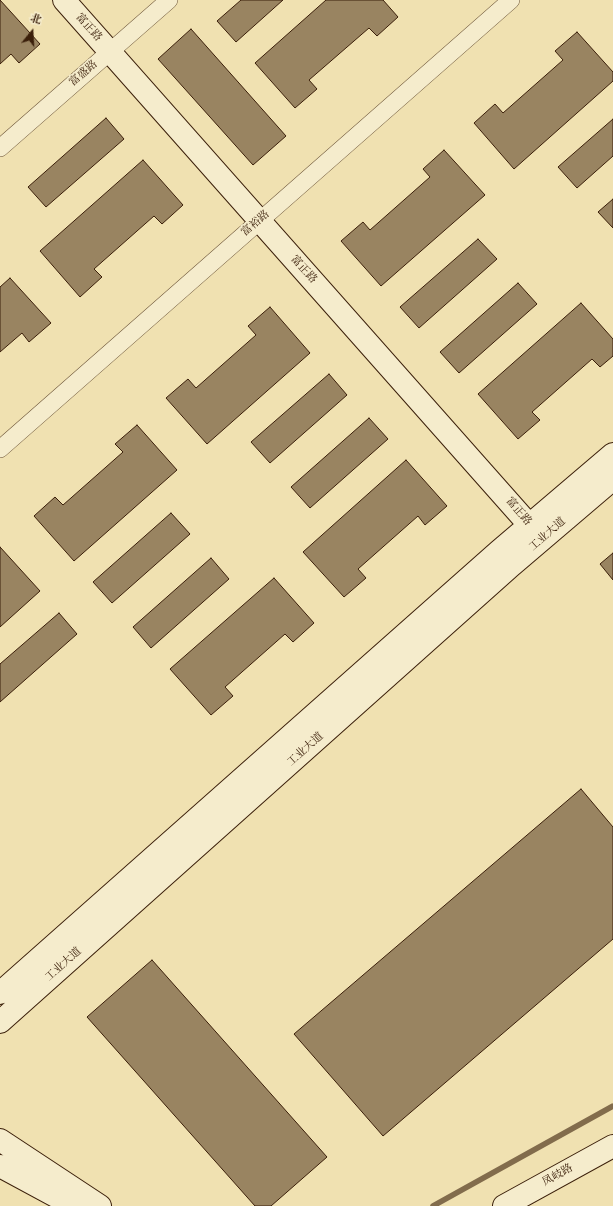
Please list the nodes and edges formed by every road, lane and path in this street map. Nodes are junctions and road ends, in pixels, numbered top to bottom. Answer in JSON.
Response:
{"nodes":[{"id":1,"x":64,"y":0,"type":"edge"},
{"id":2,"x":168,"y":0,"type":"edge"},
{"id":3,"x":511,"y":0,"type":"edge"},
{"id":4,"x":110,"y":52,"type":"junction"},
{"id":5,"x":0,"y":148,"type":"edge"},
{"id":6,"x":260,"y":221,"type":"junction"},
{"id":7,"x":0,"y":449,"type":"edge"},
{"id":8,"x":613,"y":454,"type":"edge"},
{"id":9,"x":613,"y":479,"type":"edge"},
{"id":10,"x":536,"y":533,"type":"junction"},
{"id":11,"x":0,"y":993,"type":"edge"},
{"id":12,"x":0,"y":1022,"type":"edge"},
{"id":13,"x":0,"y":1140,"type":"edge"},
{"id":14,"x":613,"y":1146,"type":"edge"},
{"id":15,"x":0,"y":1166,"type":"edge"},
{"id":16,"x":74,"y":1206,"type":"edge"},
{"id":17,"x":100,"y":1206,"type":"edge"},
{"id":18,"x":504,"y":1206,"type":"edge"}],
"edges":[{"from":1,"to":4,"type":"street","name":"富正路"},
{"from":2,"to":4,"type":"street","name":"富盛路"},
{"from":3,"to":6,"type":"street","name":"富裕路"},
{"from":4,"to":5,"type":"street","name":"富盛路"},
{"from":4,"to":6,"type":"street","name":"富正路"},
{"from":6,"to":7,"type":"street","name":"富裕路"},
{"from":6,"to":10,"type":"street","name":"富正路"},
{"from":8,"to":10,"type":"street","name":"工业大道"},
{"from":9,"to":10,"type":"street","name":"工业大道"},
{"from":10,"to":11,"type":"street","name":"工业大道"},
{"from":10,"to":12,"type":"street","name":"工业大道"},
{"from":13,"to":17,"type":"street"},
{"from":14,"to":18,"type":"street","name":"凤岐路"},
{"from":15,"to":16,"type":"street"}]}
